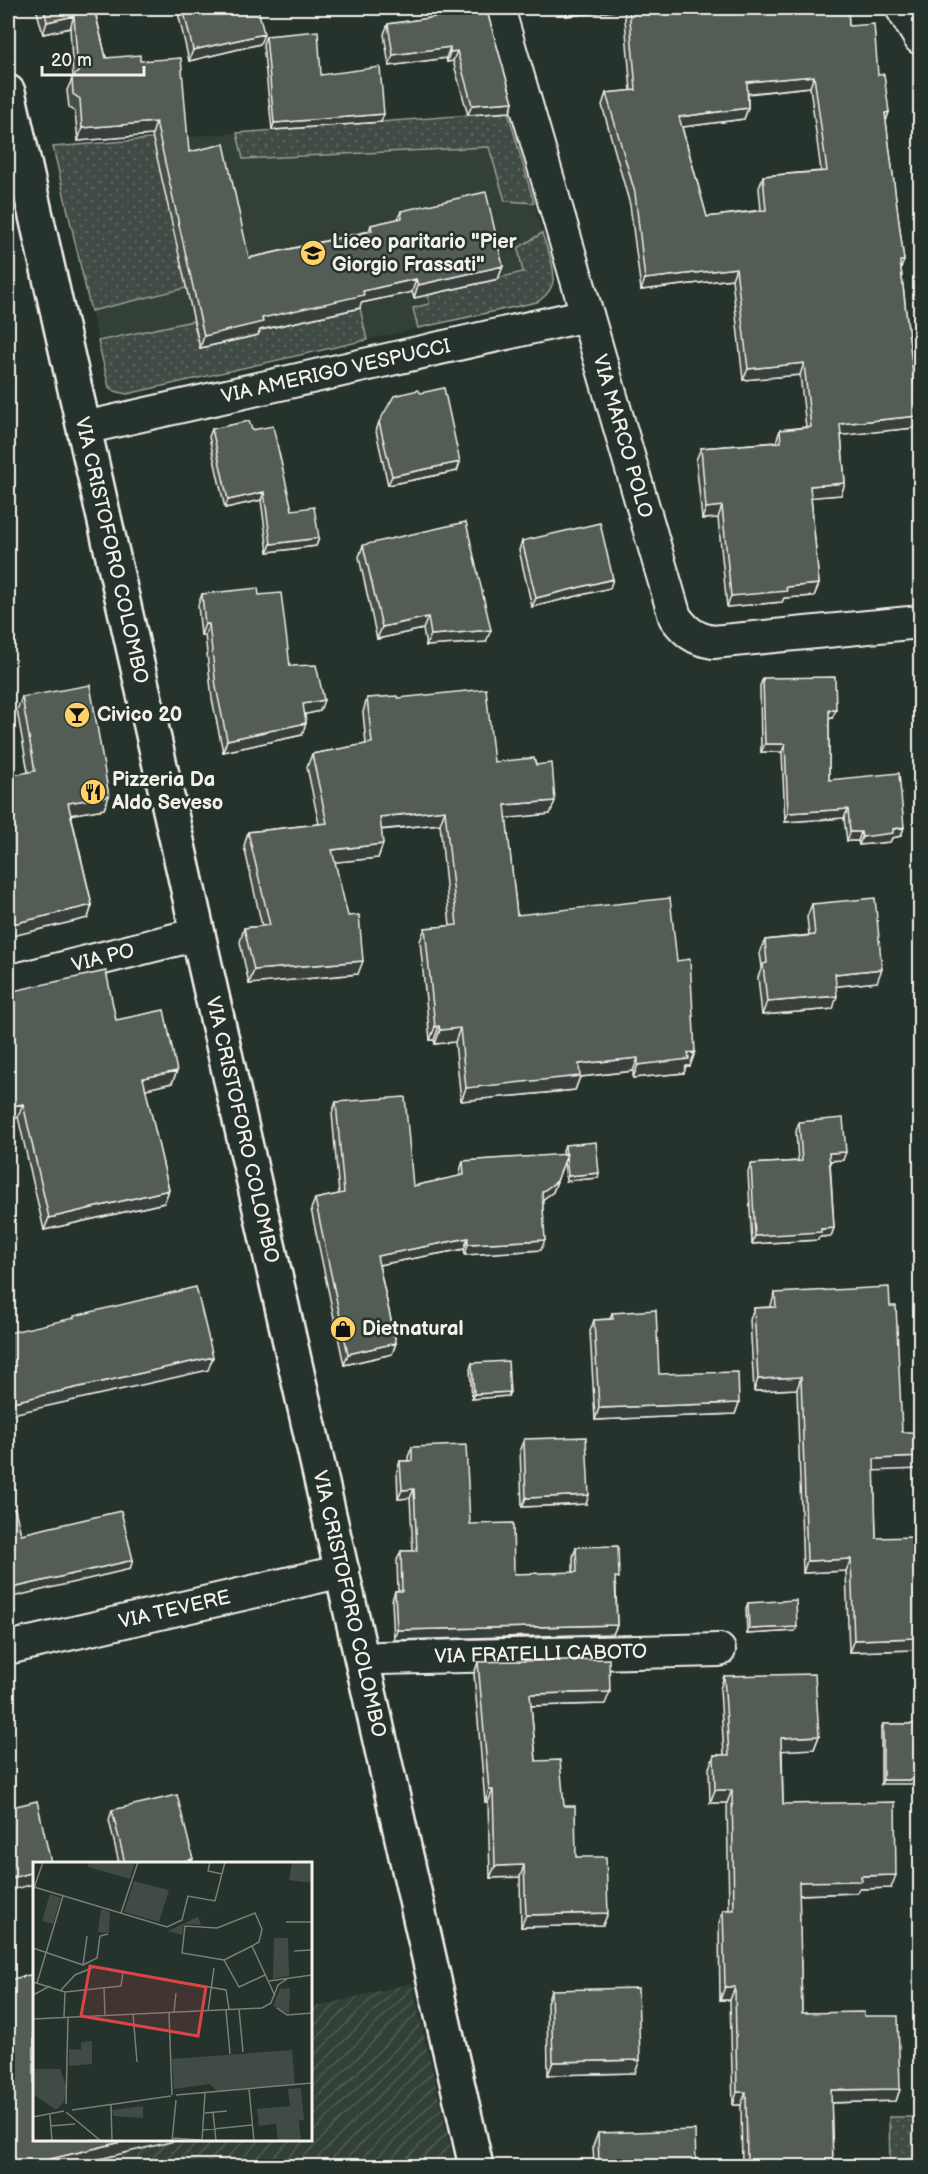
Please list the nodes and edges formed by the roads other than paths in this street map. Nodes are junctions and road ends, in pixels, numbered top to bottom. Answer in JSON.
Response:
{"nodes":[{"id":1,"x":498,"y":8,"type":"edge"},
{"id":2,"x":902,"y":8,"type":"edge"},
{"id":3,"x":921,"y":38,"type":"edge"},
{"id":4,"x":8,"y":92,"type":"edge"},
{"id":5,"x":587,"y":315,"type":"junction"},
{"id":6,"x":84,"y":428,"type":"junction"},
{"id":7,"x":921,"y":622,"type":"edge"},
{"id":8,"x":198,"y":934,"type":"junction"},
{"id":9,"x":8,"y":982,"type":"edge"},
{"id":10,"x":343,"y":1571,"type":"junction"},
{"id":11,"x":8,"y":1648,"type":"edge"},
{"id":12,"x":719,"y":1650,"type":"dead end"},
{"id":13,"x":363,"y":1661,"type":"junction"},
{"id":14,"x":476,"y":2166,"type":"edge"}],
"edges":[{"from":1,"to":5,"type":"street","name":"VIA MARCO POLO"},
{"from":2,"to":3,"type":"street"},
{"from":4,"to":6,"type":"street","name":"VIA CRISTOFORO COLOMBO"},
{"from":5,"to":6,"type":"street","name":"VIA AMERIGO VESPUCCI"},
{"from":5,"to":7,"type":"street","name":"VIA MARCO POLO"},
{"from":6,"to":8,"type":"street","name":"VIA CRISTOFORO COLOMBO"},
{"from":8,"to":9,"type":"street","name":"VIA PO"},
{"from":8,"to":10,"type":"street","name":"VIA CRISTOFORO COLOMBO"},
{"from":10,"to":11,"type":"street","name":"VIA TEVERE"},
{"from":10,"to":13,"type":"street","name":"VIA CRISTOFORO COLOMBO"},
{"from":12,"to":13,"type":"street","name":"VIA FRATELLI CABOTO"},
{"from":13,"to":14,"type":"street","name":"VIA CRISTOFORO COLOMBO"}]}
